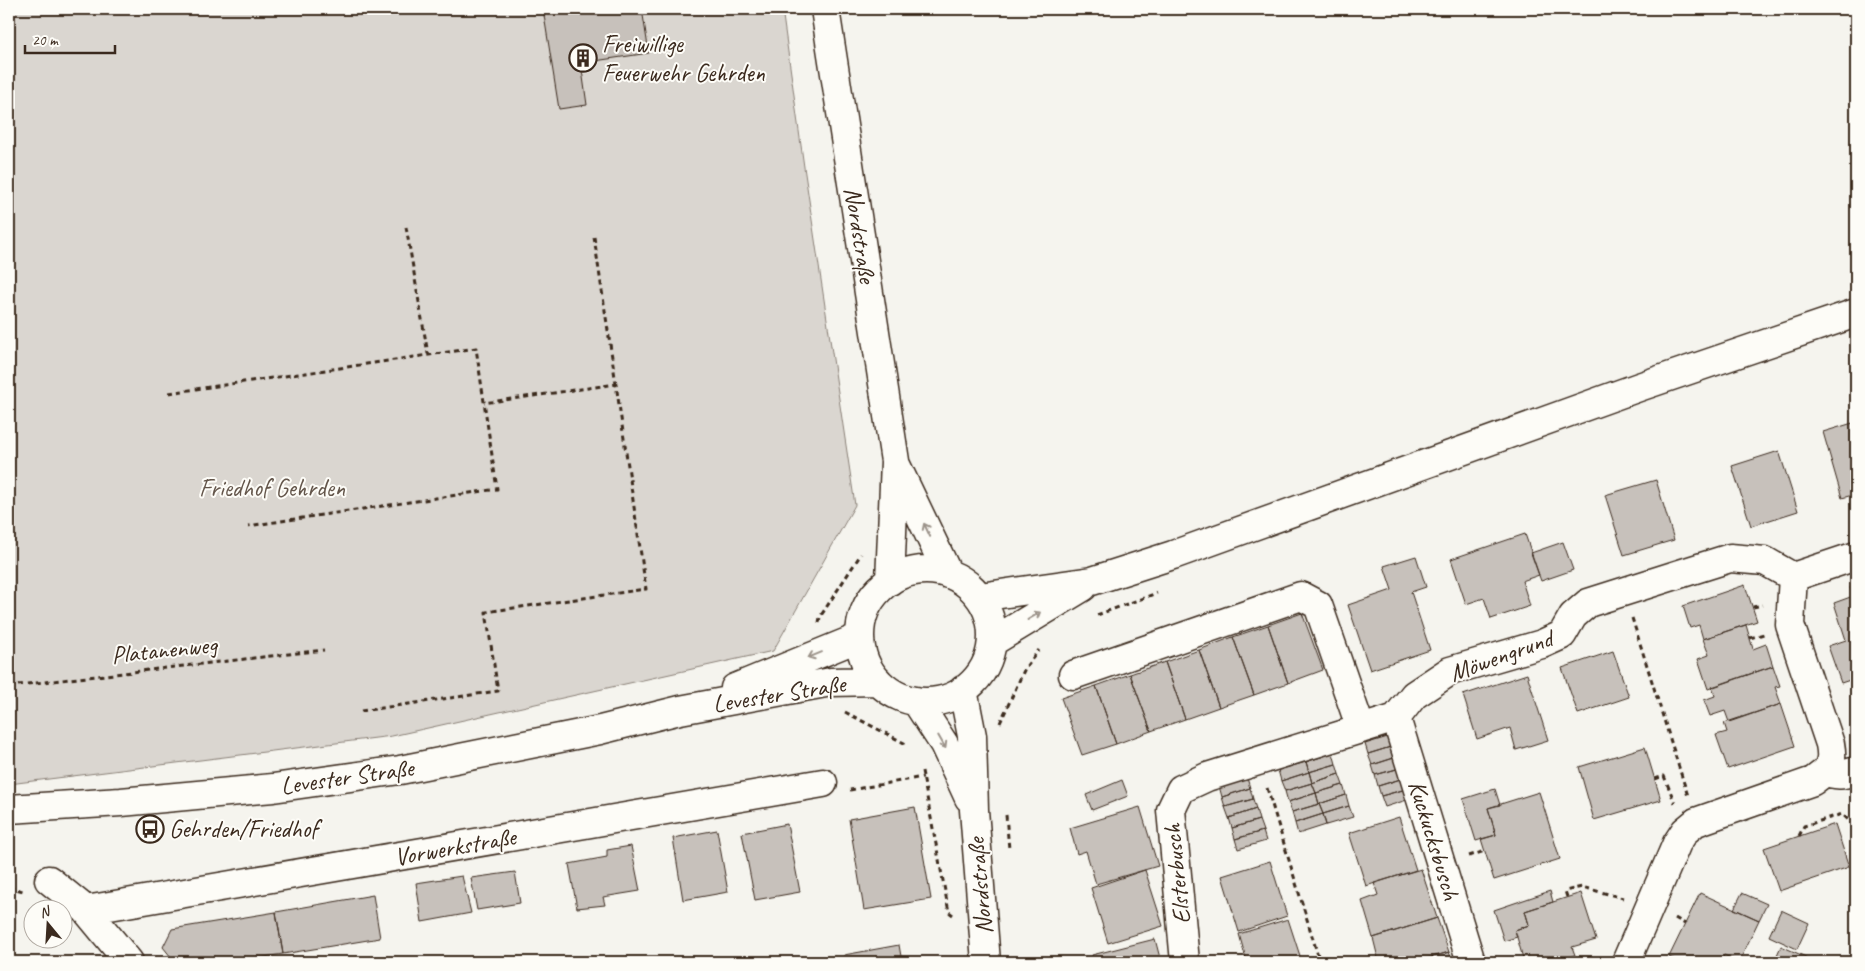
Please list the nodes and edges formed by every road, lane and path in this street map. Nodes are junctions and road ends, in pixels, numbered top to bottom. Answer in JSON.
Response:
{"nodes":[{"id":1,"x":825,"y":9,"type":"edge"},
{"id":2,"x":406,"y":227,"type":"dead end"},
{"id":3,"x":594,"y":237,"type":"dead end"},
{"id":4,"x":1856,"y":313,"type":"edge"},
{"id":5,"x":428,"y":354,"type":"junction"},
{"id":6,"x":616,"y":384,"type":"junction"},
{"id":7,"x":169,"y":393,"type":"dead end"},
{"id":8,"x":484,"y":403,"type":"junction"},
{"id":9,"x":895,"y":461,"type":"junction"},
{"id":10,"x":248,"y":526,"type":"dead end"},
{"id":11,"x":862,"y":553,"type":"dead end"},
{"id":12,"x":1856,"y":556,"type":"edge"},
{"id":13,"x":948,"y":574,"type":"junction"},
{"id":14,"x":1793,"y":577,"type":"junction"},
{"id":15,"x":890,"y":581,"type":"junction"},
{"id":16,"x":1092,"y":581,"type":"junction"},
{"id":17,"x":1623,"y":592,"type":"junction"},
{"id":18,"x":1158,"y":593,"type":"dead end"},
{"id":19,"x":980,"y":597,"type":"junction"},
{"id":20,"x":1092,"y":617,"type":"dead end"},
{"id":21,"x":860,"y":637,"type":"junction"},
{"id":22,"x":992,"y":642,"type":"junction"},
{"id":23,"x":1040,"y":649,"type":"dead end"},
{"id":24,"x":324,"y":650,"type":"dead end"},
{"id":25,"x":823,"y":652,"type":"junction"},
{"id":26,"x":1073,"y":675,"type":"dead end"},
{"id":27,"x":878,"y":681,"type":"junction"},
{"id":28,"x":831,"y":682,"type":"junction"},
{"id":29,"x":9,"y":686,"type":"edge"},
{"id":30,"x":963,"y":690,"type":"junction"},
{"id":31,"x":916,"y":701,"type":"junction"},
{"id":32,"x":680,"y":710,"type":"junction"},
{"id":33,"x":360,"y":711,"type":"dead end"},
{"id":34,"x":1396,"y":718,"type":"junction"},
{"id":35,"x":1361,"y":729,"type":"junction"},
{"id":36,"x":972,"y":736,"type":"junction"},
{"id":37,"x":944,"y":744,"type":"junction"},
{"id":38,"x":1258,"y":761,"type":"junction"},
{"id":39,"x":922,"y":768,"type":"dead end"},
{"id":40,"x":1856,"y":770,"type":"edge"},
{"id":41,"x":1826,"y":771,"type":"junction"},
{"id":42,"x":923,"y":778,"type":"junction"},
{"id":43,"x":1655,"y":779,"type":"dead end"},
{"id":44,"x":823,"y":783,"type":"joint"},
{"id":45,"x":9,"y":809,"type":"edge"},
{"id":46,"x":974,"y":810,"type":"junction"},
{"id":47,"x":1691,"y":827,"type":"junction"},
{"id":48,"x":1856,"y":827,"type":"edge"},
{"id":49,"x":1799,"y":836,"type":"dead end"},
{"id":50,"x":49,"y":880,"type":"dead end"},
{"id":51,"x":1567,"y":897,"type":"dead end"},
{"id":52,"x":1650,"y":905,"type":"junction"},
{"id":53,"x":86,"y":910,"type":"junction"},
{"id":54,"x":985,"y":953,"type":"edge"},
{"id":55,"x":129,"y":962,"type":"edge"},
{"id":56,"x":1185,"y":962,"type":"edge"},
{"id":57,"x":1320,"y":962,"type":"edge"},
{"id":58,"x":1471,"y":962,"type":"edge"},
{"id":59,"x":1626,"y":962,"type":"edge"}],
"edges":[{"from":1,"to":9,"type":"street","name":"Nordstraße"},
{"from":2,"to":5,"type":"path"},
{"from":3,"to":6,"type":"path"},
{"from":4,"to":16,"type":"street"},
{"from":5,"to":7,"type":"path"},
{"from":5,"to":8,"type":"path"},
{"from":6,"to":8,"type":"path"},
{"from":6,"to":33,"type":"path"},
{"from":8,"to":10,"type":"path"},
{"from":13,"to":9,"type":"street","name":"Nordstraße","one_way":true},
{"from":9,"to":15,"type":"street","name":"Nordstraße"},
{"from":11,"to":25,"type":"path"},
{"from":12,"to":14,"type":"street"},
{"from":13,"to":15,"type":"street"},
{"from":13,"to":19,"type":"street"},
{"from":14,"to":17,"type":"street","name":"Möwengrund"},
{"from":14,"to":41,"type":"street"},
{"from":15,"to":21,"type":"street"},
{"from":16,"to":19,"type":"street"},
{"from":22,"to":16,"type":"street","one_way":true},
{"from":17,"to":34,"type":"street","name":"Möwengrund"},
{"from":17,"to":47,"type":"path"},
{"from":18,"to":20,"type":"path"},
{"from":19,"to":22,"type":"street"},
{"from":21,"to":25,"type":"street","name":"Levester Straße"},
{"from":21,"to":27,"type":"street"},
{"from":22,"to":30,"type":"street"},
{"from":23,"to":36,"type":"path"},
{"from":24,"to":29,"type":"path","name":"Platanenweg"},
{"from":25,"to":32,"type":"street","name":"Levester Straße","one_way":true},
{"from":26,"to":35,"type":"street"},
{"from":27,"to":28,"type":"street","name":"Levester Straße"},
{"from":27,"to":31,"type":"street"},
{"from":28,"to":32,"type":"street","name":"Levester Straße"},
{"from":28,"to":37,"type":"path"},
{"from":30,"to":31,"type":"street"},
{"from":30,"to":36,"type":"street","name":"Nordstraße"},
{"from":31,"to":37,"type":"street","name":"Nordstraße","one_way":true},
{"from":32,"to":45,"type":"street","name":"Levester Straße"},
{"from":34,"to":35,"type":"street"},
{"from":34,"to":58,"type":"street","name":"Kuckucksbusch"},
{"from":35,"to":38,"type":"street"},
{"from":36,"to":46,"type":"street","name":"Nordstraße"},
{"from":37,"to":46,"type":"street","name":"Nordstraße"},
{"from":38,"to":56,"type":"street","name":"Elsterbusch"},
{"from":38,"to":57,"type":"path"},
{"from":39,"to":42,"type":"path"},
{"from":40,"to":41,"type":"street"},
{"from":41,"to":47,"type":"street"},
{"from":42,"to":44,"type":"path"},
{"from":42,"to":54,"type":"path"},
{"from":43,"to":47,"type":"path"},
{"from":44,"to":53,"type":"street","name":"Vorwerkstraße"},
{"from":46,"to":54,"type":"street","name":"Nordstraße"},
{"from":47,"to":52,"type":"street"},
{"from":48,"to":49,"type":"path"},
{"from":50,"to":53,"type":"street"},
{"from":51,"to":52,"type":"path"},
{"from":52,"to":59,"type":"street"},
{"from":53,"to":55,"type":"street"}]}
